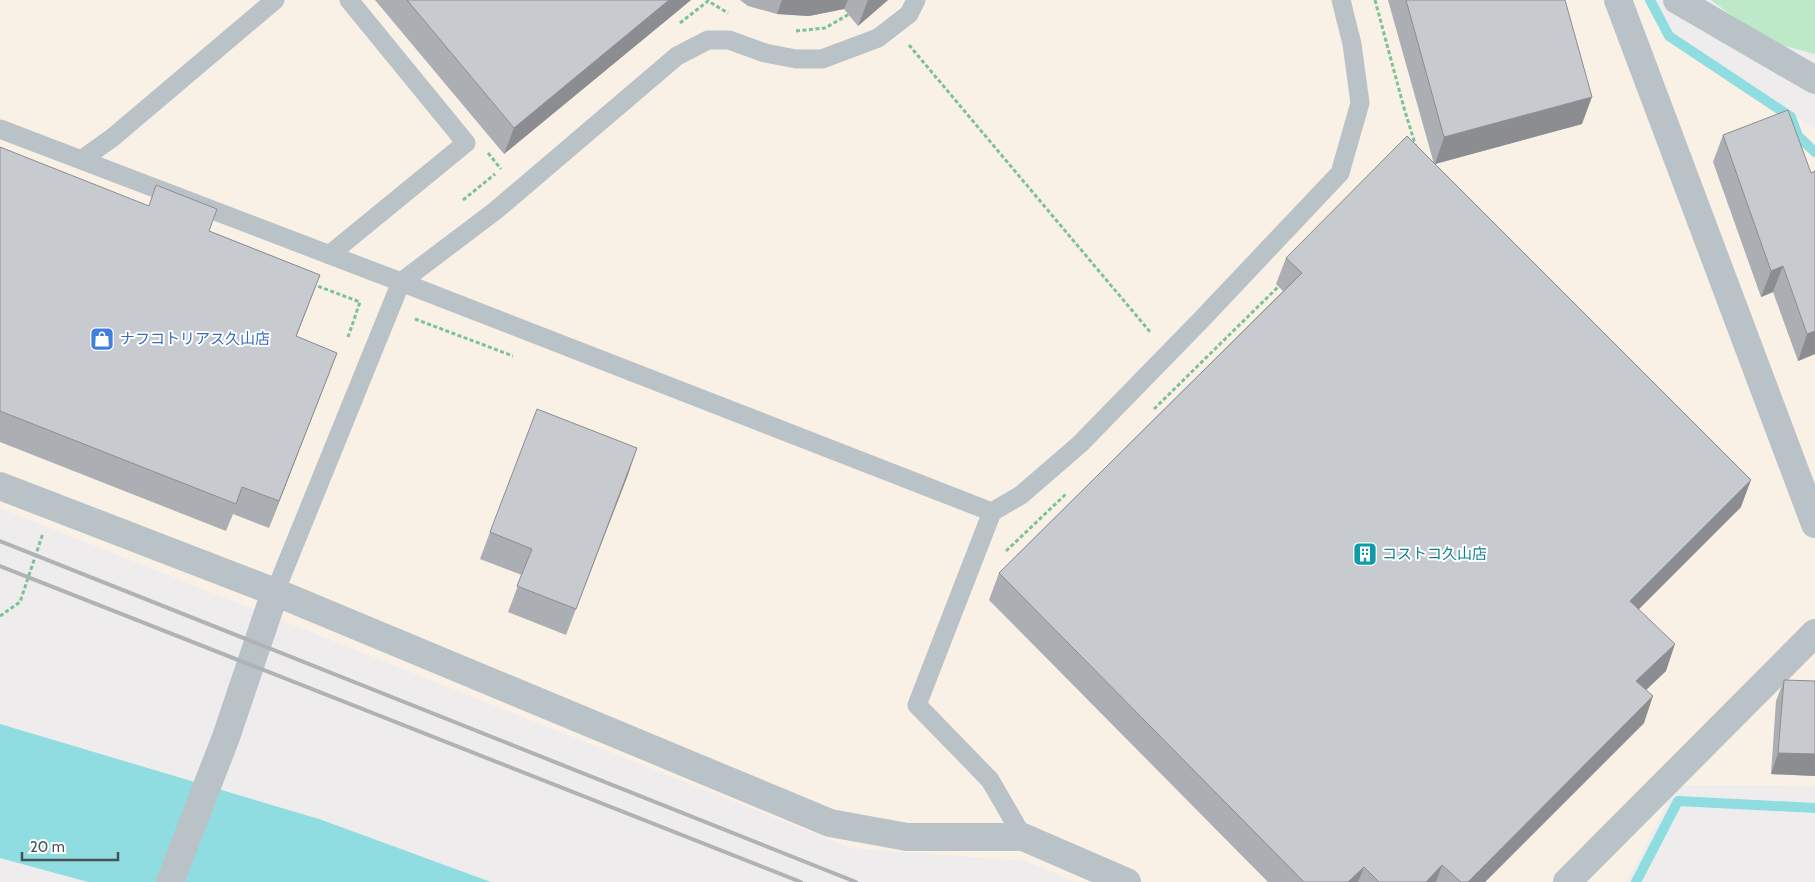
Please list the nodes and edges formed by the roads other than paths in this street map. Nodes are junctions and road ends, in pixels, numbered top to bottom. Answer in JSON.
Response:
{"nodes":[{"id":1,"x":274,"y":0,"type":"edge"},
{"id":2,"x":349,"y":0,"type":"edge"},
{"id":3,"x":916,"y":0,"type":"edge"},
{"id":4,"x":1341,"y":0,"type":"edge"},
{"id":5,"x":1618,"y":0,"type":"edge"},
{"id":6,"x":1677,"y":0,"type":"edge"},
{"id":7,"x":1815,"y":80,"type":"edge"},
{"id":8,"x":0,"y":129,"type":"edge"},
{"id":9,"x":81,"y":160,"type":"junction"},
{"id":10,"x":328,"y":255,"type":"junction"},
{"id":11,"x":401,"y":282,"type":"junction"},
{"id":12,"x":0,"y":486,"type":"edge"},
{"id":13,"x":992,"y":512,"type":"junction"},
{"id":14,"x":1815,"y":524,"type":"edge"},
{"id":15,"x":275,"y":592,"type":"junction"},
{"id":16,"x":1815,"y":633,"type":"edge"},
{"id":17,"x":1023,"y":837,"type":"junction"},
{"id":18,"x":170,"y":882,"type":"edge"},
{"id":19,"x":1126,"y":882,"type":"edge"},
{"id":20,"x":1567,"y":882,"type":"edge"}],
"edges":[{"from":1,"to":9,"type":"lane"},
{"from":2,"to":10,"type":"lane"},
{"from":3,"to":11,"type":"lane"},
{"from":4,"to":13,"type":"lane"},
{"from":5,"to":14,"type":"street"},
{"from":6,"to":7,"type":"street"},
{"from":8,"to":9,"type":"lane"},
{"from":9,"to":10,"type":"lane"},
{"from":10,"to":11,"type":"lane"},
{"from":11,"to":13,"type":"lane"},
{"from":11,"to":15,"type":"lane"},
{"from":12,"to":15,"type":"street"},
{"from":13,"to":17,"type":"lane"},
{"from":15,"to":17,"type":"street"},
{"from":15,"to":18,"type":"street"},
{"from":16,"to":20,"type":"street"},
{"from":17,"to":19,"type":"street"}]}
